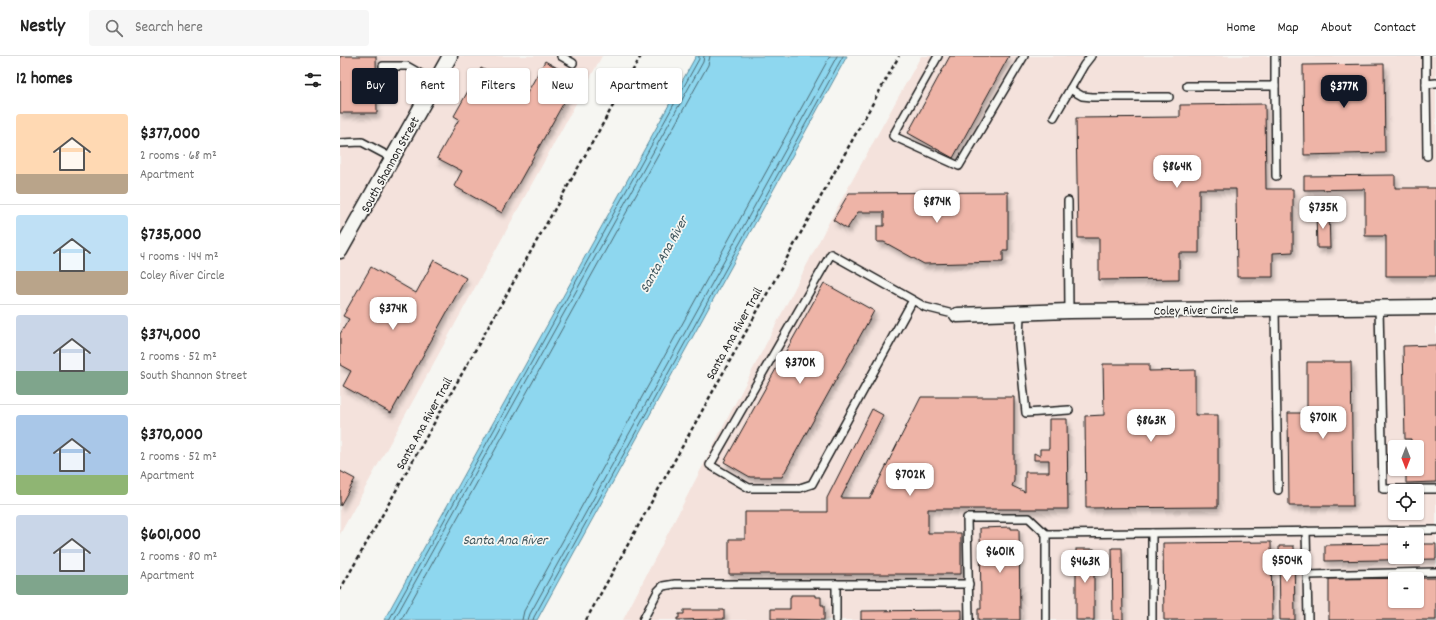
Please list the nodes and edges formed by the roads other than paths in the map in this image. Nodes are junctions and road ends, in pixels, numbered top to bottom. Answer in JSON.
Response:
{"nodes":[{"id":1,"x":450,"y":56,"type":"edge"},
{"id":2,"x":561,"y":56,"type":"edge"},
{"id":3,"x":938,"y":56,"type":"edge"},
{"id":4,"x":1024,"y":56,"type":"edge"},
{"id":5,"x":1091,"y":56,"type":"edge"},
{"id":6,"x":1275,"y":56,"type":"edge"},
{"id":7,"x":1426,"y":56,"type":"edge"},
{"id":8,"x":573,"y":63,"type":"dead end"},
{"id":9,"x":383,"y":66,"type":"dead end"},
{"id":10,"x":410,"y":68,"type":"edge"},
{"id":11,"x":443,"y":68,"type":"edge"},
{"id":12,"x":1436,"y":83,"type":"edge"},
{"id":13,"x":1426,"y":84,"type":"junction"},
{"id":14,"x":1186,"y":86,"type":"dead end"},
{"id":15,"x":1275,"y":86,"type":"junction"},
{"id":16,"x":1070,"y":89,"type":"junction"},
{"id":17,"x":1169,"y":97,"type":"dead end"},
{"id":18,"x":423,"y":104,"type":"edge"},
{"id":19,"x":1054,"y":117,"type":"dead end"},
{"id":20,"x":340,"y":143,"type":"edge"},
{"id":21,"x":1427,"y":156,"type":"dead end"},
{"id":22,"x":392,"y":158,"type":"junction"},
{"id":23,"x":1276,"y":176,"type":"dead end"},
{"id":24,"x":1068,"y":201,"type":"dead end"},
{"id":25,"x":340,"y":251,"type":"edge"},
{"id":26,"x":913,"y":300,"type":"junction"},
{"id":27,"x":1436,"y":307,"type":"edge"},
{"id":28,"x":1379,"y":308,"type":"junction"},
{"id":29,"x":1275,"y":309,"type":"junction"},
{"id":30,"x":1069,"y":311,"type":"junction"},
{"id":31,"x":1020,"y":313,"type":"junction"},
{"id":32,"x":957,"y":316,"type":"joint"},
{"id":33,"x":1069,"y":410,"type":"dead end"},
{"id":34,"x":1436,"y":489,"type":"edge"},
{"id":35,"x":1278,"y":490,"type":"dead end"},
{"id":36,"x":1436,"y":530,"type":"edge"},
{"id":37,"x":1306,"y":531,"type":"junction"},
{"id":38,"x":1152,"y":532,"type":"junction"},
{"id":39,"x":1046,"y":534,"type":"junction"},
{"id":40,"x":1436,"y":572,"type":"edge"},
{"id":41,"x":1307,"y":575,"type":"junction"},
{"id":42,"x":836,"y":584,"type":"junction"},
{"id":43,"x":968,"y":584,"type":"junction"},
{"id":44,"x":643,"y":620,"type":"edge"},
{"id":45,"x":836,"y":620,"type":"edge"},
{"id":46,"x":969,"y":620,"type":"edge"},
{"id":47,"x":1046,"y":620,"type":"edge"},
{"id":48,"x":1152,"y":620,"type":"edge"},
{"id":49,"x":1308,"y":620,"type":"edge"}],
"edges":[{"from":1,"to":11,"type":"street","name":"South Shannon Street"},
{"from":2,"to":8,"type":"lane"},
{"from":3,"to":4,"type":"lane"},
{"from":5,"to":16,"type":"lane"},
{"from":6,"to":15,"type":"lane"},
{"from":7,"to":13,"type":"lane"},
{"from":9,"to":10,"type":"lane"},
{"from":12,"to":13,"type":"lane"},
{"from":13,"to":21,"type":"lane"},
{"from":14,"to":15,"type":"lane"},
{"from":15,"to":23,"type":"lane"},
{"from":16,"to":17,"type":"lane"},
{"from":16,"to":19,"type":"lane"},
{"from":18,"to":22,"type":"street","name":"South Shannon Street"},
{"from":20,"to":22,"type":"lane"},
{"from":22,"to":25,"type":"street","name":"South Shannon Street"},
{"from":24,"to":30,"type":"lane"},
{"from":26,"to":26,"type":"lane"},
{"from":26,"to":32,"type":"lane"},
{"from":27,"to":28,"type":"street","name":"Coley River Circle"},
{"from":28,"to":29,"type":"street","name":"Coley River Circle"},
{"from":28,"to":34,"type":"lane"},
{"from":29,"to":30,"type":"street","name":"Coley River Circle"},
{"from":29,"to":35,"type":"lane"},
{"from":30,"to":31,"type":"street","name":"Coley River Circle"},
{"from":31,"to":32,"type":"street","name":"Coley River Circle"},
{"from":31,"to":33,"type":"lane"},
{"from":36,"to":37,"type":"lane"},
{"from":37,"to":38,"type":"lane"},
{"from":37,"to":41,"type":"lane"},
{"from":38,"to":39,"type":"lane"},
{"from":38,"to":48,"type":"lane"},
{"from":39,"to":43,"type":"lane"},
{"from":39,"to":47,"type":"lane"},
{"from":40,"to":41,"type":"lane"},
{"from":41,"to":49,"type":"lane"},
{"from":42,"to":43,"type":"lane"},
{"from":42,"to":44,"type":"lane"},
{"from":42,"to":45,"type":"lane"},
{"from":43,"to":46,"type":"lane"}]}
